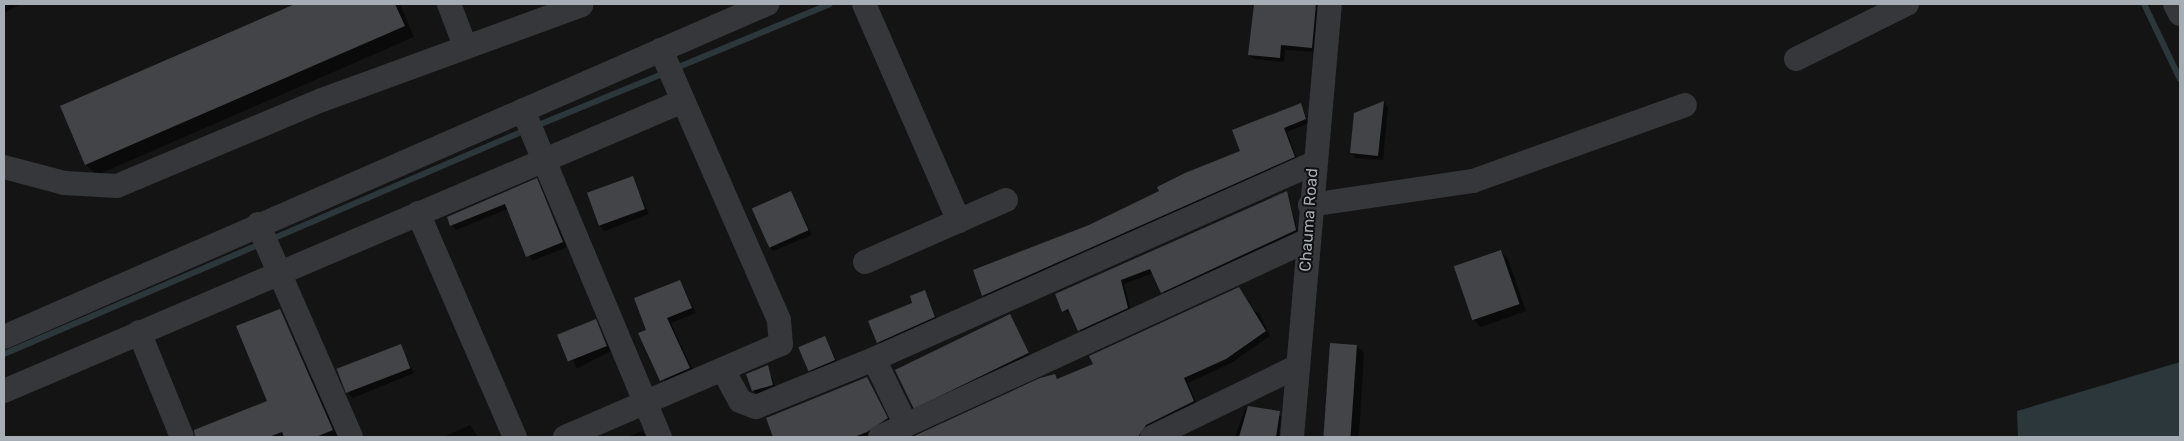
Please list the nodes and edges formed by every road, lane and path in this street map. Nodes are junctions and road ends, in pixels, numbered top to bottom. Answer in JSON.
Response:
{"nodes":[{"id":1,"x":449,"y":4,"type":"edge"},
{"id":2,"x":768,"y":4,"type":"edge"},
{"id":3,"x":864,"y":4,"type":"edge"},
{"id":4,"x":1330,"y":4,"type":"edge"},
{"id":5,"x":1907,"y":4,"type":"edge"},
{"id":6,"x":2175,"y":4,"type":"edge"},
{"id":7,"x":581,"y":5,"type":"edge"},
{"id":8,"x":2180,"y":14,"type":"edge"},
{"id":9,"x":465,"y":46,"type":"junction"},
{"id":10,"x":661,"y":50,"type":"junction"},
{"id":11,"x":1796,"y":59,"type":"dead end"},
{"id":12,"x":683,"y":101,"type":"junction"},
{"id":13,"x":1685,"y":105,"type":"dead end"},
{"id":14,"x":524,"y":110,"type":"junction"},
{"id":15,"x":544,"y":160,"type":"junction"},
{"id":16,"x":1313,"y":164,"type":"junction"},
{"id":17,"x":4,"y":166,"type":"edge"},
{"id":18,"x":1006,"y":200,"type":"dead end"},
{"id":19,"x":1310,"y":205,"type":"junction"},
{"id":20,"x":418,"y":213,"type":"junction"},
{"id":21,"x":959,"y":221,"type":"junction"},
{"id":22,"x":264,"y":235,"type":"junction"},
{"id":23,"x":1308,"y":240,"type":"junction"},
{"id":24,"x":865,"y":262,"type":"dead end"},
{"id":25,"x":281,"y":272,"type":"junction"},
{"id":26,"x":139,"y":332,"type":"junction"},
{"id":27,"x":4,"y":337,"type":"edge"},
{"id":28,"x":874,"y":359,"type":"junction"},
{"id":29,"x":1298,"y":366,"type":"junction"},
{"id":30,"x":723,"y":370,"type":"junction"},
{"id":31,"x":4,"y":391,"type":"edge"},
{"id":32,"x":645,"y":404,"type":"junction"},
{"id":33,"x":906,"y":426,"type":"junction"},
{"id":34,"x":182,"y":437,"type":"edge"},
{"id":35,"x":351,"y":437,"type":"edge"},
{"id":36,"x":515,"y":437,"type":"edge"},
{"id":37,"x":565,"y":437,"type":"edge"},
{"id":38,"x":660,"y":437,"type":"edge"},
{"id":39,"x":880,"y":437,"type":"edge"},
{"id":40,"x":1152,"y":437,"type":"edge"},
{"id":41,"x":1292,"y":437,"type":"edge"}],
"edges":[{"from":1,"to":9,"type":"street"},
{"from":2,"to":10,"type":"street"},
{"from":3,"to":21,"type":"street"},
{"from":4,"to":16,"type":"street","name":"Chauma Road"},
{"from":5,"to":11,"type":"street"},
{"from":6,"to":8,"type":"street"},
{"from":7,"to":9,"type":"street"},
{"from":9,"to":17,"type":"street"},
{"from":10,"to":12,"type":"street"},
{"from":10,"to":14,"type":"street"},
{"from":12,"to":15,"type":"street"},
{"from":12,"to":30,"type":"street"},
{"from":13,"to":19,"type":"street"},
{"from":14,"to":15,"type":"street"},
{"from":14,"to":22,"type":"street"},
{"from":15,"to":20,"type":"street"},
{"from":15,"to":32,"type":"street"},
{"from":16,"to":19,"type":"street","name":"Chauma Road"},
{"from":16,"to":28,"type":"street"},
{"from":18,"to":21,"type":"street"},
{"from":19,"to":23,"type":"street","name":"Chauma Road"},
{"from":20,"to":25,"type":"street"},
{"from":20,"to":36,"type":"street"},
{"from":21,"to":24,"type":"street"},
{"from":22,"to":25,"type":"street"},
{"from":22,"to":27,"type":"street"},
{"from":23,"to":29,"type":"street","name":"Chauma Road"},
{"from":23,"to":33,"type":"street"},
{"from":25,"to":26,"type":"street"},
{"from":25,"to":35,"type":"street"},
{"from":26,"to":31,"type":"street"},
{"from":26,"to":34,"type":"street"},
{"from":28,"to":30,"type":"street"},
{"from":28,"to":33,"type":"street"},
{"from":29,"to":40,"type":"street"},
{"from":29,"to":41,"type":"street","name":"Chauma Road"},
{"from":30,"to":32,"type":"street"},
{"from":32,"to":37,"type":"street"},
{"from":32,"to":38,"type":"street"},
{"from":33,"to":39,"type":"street"}]}
